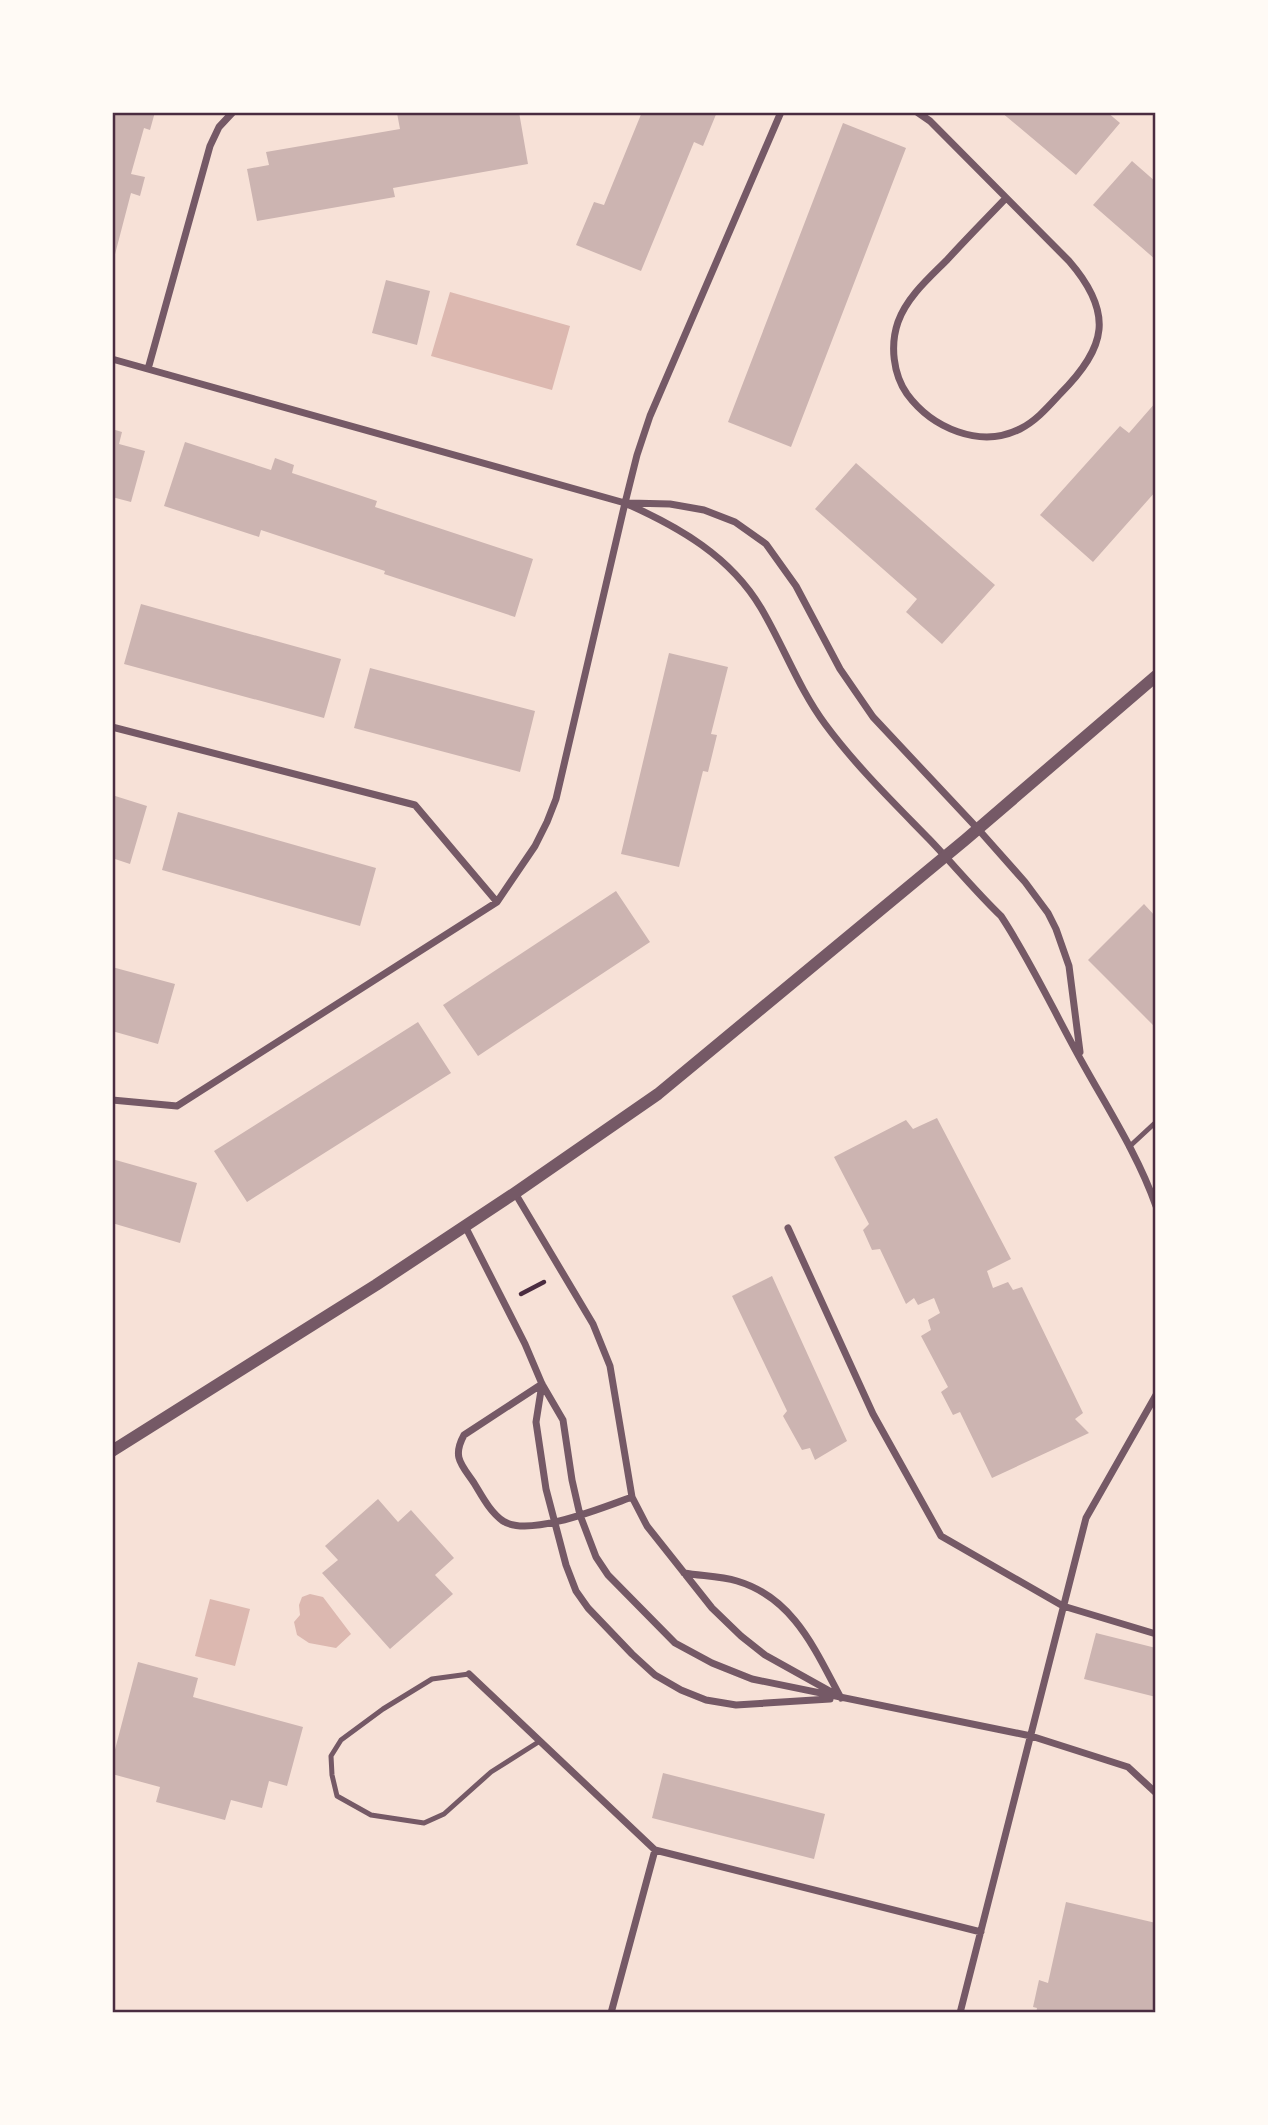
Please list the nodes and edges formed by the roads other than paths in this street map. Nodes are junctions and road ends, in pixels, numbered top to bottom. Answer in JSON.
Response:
{"nodes":[{"id":1,"x":233,"y":112,"type":"edge"},
{"id":2,"x":781,"y":112,"type":"edge"},
{"id":3,"x":917,"y":112,"type":"edge"},
{"id":4,"x":1006,"y":198,"type":"junction"},
{"id":5,"x":112,"y":359,"type":"edge"},
{"id":6,"x":148,"y":369,"type":"junction"},
{"id":7,"x":625,"y":503,"type":"junction"},
{"id":8,"x":1156,"y":676,"type":"edge"},
{"id":9,"x":112,"y":727,"type":"edge"},
{"id":10,"x":978,"y":829,"type":"junction"},
{"id":11,"x":945,"y":856,"type":"junction"},
{"id":12,"x":497,"y":902,"type":"junction"},
{"id":13,"x":1081,"y":1060,"type":"junction"},
{"id":14,"x":112,"y":1100,"type":"edge"},
{"id":15,"x":1156,"y":1122,"type":"edge"},
{"id":16,"x":1129,"y":1147,"type":"junction"},
{"id":17,"x":515,"y":1193,"type":"junction"},
{"id":18,"x":1156,"y":1206,"type":"edge"},
{"id":19,"x":465,"y":1226,"type":"junction"},
{"id":20,"x":788,"y":1228,"type":"dead end"},
{"id":21,"x":542,"y":1384,"type":"junction"},
{"id":22,"x":1156,"y":1395,"type":"edge"},
{"id":23,"x":112,"y":1451,"type":"edge"},
{"id":24,"x":632,"y":1497,"type":"junction"},
{"id":25,"x":580,"y":1514,"type":"junction"},
{"id":26,"x":554,"y":1522,"type":"junction"},
{"id":27,"x":683,"y":1573,"type":"junction"},
{"id":28,"x":1063,"y":1606,"type":"junction"},
{"id":29,"x":1156,"y":1634,"type":"edge"},
{"id":30,"x":468,"y":1674,"type":"joint"},
{"id":31,"x":841,"y":1698,"type":"junction"},
{"id":32,"x":1031,"y":1735,"type":"junction"},
{"id":33,"x":540,"y":1741,"type":"junction"},
{"id":34,"x":1156,"y":1793,"type":"edge"},
{"id":35,"x":654,"y":1850,"type":"junction"},
{"id":36,"x":981,"y":1932,"type":"junction"},
{"id":37,"x":611,"y":2013,"type":"edge"},
{"id":38,"x":960,"y":2013,"type":"edge"}],
"edges":[{"from":1,"to":6,"type":"street"},
{"from":2,"to":7,"type":"street"},
{"from":3,"to":4,"type":"street"},
{"from":4,"to":4,"type":"street"},
{"from":5,"to":6,"type":"street"},
{"from":6,"to":7,"type":"street"},
{"from":7,"to":10,"type":"street"},
{"from":7,"to":11,"type":"street"},
{"from":7,"to":12,"type":"street"},
{"from":8,"to":10,"type":"street"},
{"from":9,"to":12,"type":"street"},
{"from":10,"to":11,"type":"street"},
{"from":10,"to":13,"type":"street"},
{"from":11,"to":13,"type":"street"},
{"from":11,"to":17,"type":"street"},
{"from":12,"to":14,"type":"street"},
{"from":13,"to":16,"type":"street"},
{"from":15,"to":16,"type":"lane"},
{"from":16,"to":18,"type":"street"},
{"from":17,"to":19,"type":"street"},
{"from":17,"to":24,"type":"street"},
{"from":19,"to":21,"type":"street"},
{"from":19,"to":23,"type":"street"},
{"from":20,"to":28,"type":"street"},
{"from":21,"to":25,"type":"street"},
{"from":21,"to":26,"type":"street"},
{"from":21,"to":26,"type":"street"},
{"from":22,"to":28,"type":"street"},
{"from":24,"to":25,"type":"street"},
{"from":24,"to":27,"type":"street"},
{"from":25,"to":26,"type":"street"},
{"from":25,"to":31,"type":"street"},
{"from":26,"to":31,"type":"street"},
{"from":27,"to":31,"type":"street"},
{"from":27,"to":31,"type":"street"},
{"from":28,"to":29,"type":"street"},
{"from":28,"to":32,"type":"street"},
{"from":30,"to":33,"type":"street"},
{"from":30,"to":33,"type":"lane"},
{"from":31,"to":32,"type":"street"},
{"from":32,"to":34,"type":"street"},
{"from":32,"to":36,"type":"street"},
{"from":33,"to":35,"type":"street"},
{"from":35,"to":36,"type":"street"},
{"from":35,"to":37,"type":"street"},
{"from":36,"to":38,"type":"street"}]}
